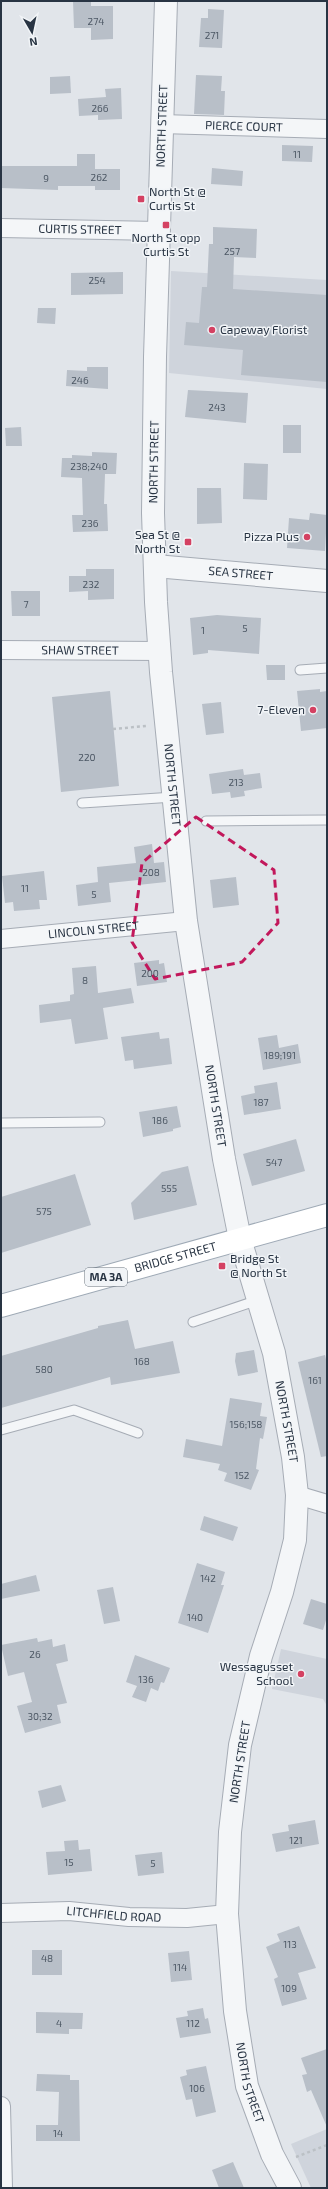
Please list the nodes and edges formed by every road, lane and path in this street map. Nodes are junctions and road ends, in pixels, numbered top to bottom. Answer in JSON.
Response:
{"nodes":[{"id":1,"x":166,"y":1,"type":"edge"},
{"id":2,"x":162,"y":124,"type":"junction"},
{"id":3,"x":327,"y":128,"type":"edge"},
{"id":4,"x":1,"y":228,"type":"edge"},
{"id":5,"x":158,"y":231,"type":"junction"},
{"id":6,"x":154,"y":566,"type":"junction"},
{"id":7,"x":327,"y":581,"type":"edge"},
{"id":8,"x":1,"y":650,"type":"edge"},
{"id":9,"x":160,"y":650,"type":"junction"},
{"id":10,"x":327,"y":668,"type":"edge"},
{"id":11,"x":300,"y":670,"type":"dead end"},
{"id":12,"x":167,"y":724,"type":"junction"},
{"id":13,"x":113,"y":728,"type":"dead end"},
{"id":14,"x":174,"y":797,"type":"junction"},
{"id":15,"x":82,"y":803,"type":"dead end"},
{"id":16,"x":327,"y":820,"type":"edge"},
{"id":17,"x":206,"y":821,"type":"dead end"},
{"id":18,"x":186,"y":921,"type":"junction"},
{"id":19,"x":1,"y":939,"type":"edge"},
{"id":20,"x":100,"y":1122,"type":"dead end"},
{"id":21,"x":1,"y":1123,"type":"edge"},
{"id":22,"x":327,"y":1215,"type":"edge"},
{"id":23,"x":240,"y":1239,"type":"junction"},
{"id":24,"x":260,"y":1300,"type":"junction"},
{"id":25,"x":1,"y":1306,"type":"edge"},
{"id":26,"x":193,"y":1322,"type":"dead end"},
{"id":27,"x":1,"y":1430,"type":"edge"},
{"id":28,"x":138,"y":1433,"type":"dead end"},
{"id":29,"x":297,"y":1495,"type":"junction"},
{"id":30,"x":327,"y":1504,"type":"edge"},
{"id":31,"x":1,"y":1913,"type":"edge"},
{"id":32,"x":227,"y":1914,"type":"junction"},
{"id":33,"x":1,"y":2106,"type":"edge"},
{"id":34,"x":327,"y":2145,"type":"edge"},
{"id":35,"x":277,"y":2165,"type":"junction"},
{"id":36,"x":3,"y":2188,"type":"edge"},
{"id":37,"x":290,"y":2188,"type":"edge"}],
"edges":[{"from":1,"to":2,"type":"street","name":"NORTH STREET"},
{"from":2,"to":3,"type":"street","name":"PIERCE COURT"},
{"from":2,"to":5,"type":"street","name":"NORTH STREET"},
{"from":4,"to":5,"type":"street","name":"CURTIS STREET"},
{"from":5,"to":6,"type":"street","name":"NORTH STREET"},
{"from":6,"to":7,"type":"street","name":"SEA STREET"},
{"from":6,"to":9,"type":"street","name":"NORTH STREET"},
{"from":8,"to":9,"type":"street","name":"SHAW STREET"},
{"from":9,"to":12,"type":"street","name":"NORTH STREET"},
{"from":10,"to":11,"type":"lane"},
{"from":12,"to":13,"type":"path"},
{"from":12,"to":14,"type":"street","name":"NORTH STREET"},
{"from":14,"to":15,"type":"lane"},
{"from":14,"to":18,"type":"street","name":"NORTH STREET"},
{"from":16,"to":17,"type":"lane"},
{"from":18,"to":19,"type":"street","name":"LINCOLN STREET"},
{"from":18,"to":23,"type":"street","name":"NORTH STREET"},
{"from":20,"to":21,"type":"lane"},
{"from":22,"to":23,"type":"main road","name":"BRIDGE STREET","number":"MA 3A"},
{"from":23,"to":24,"type":"street","name":"NORTH STREET"},
{"from":23,"to":25,"type":"main road","name":"BRIDGE STREET","number":"MA 3A"},
{"from":24,"to":26,"type":"lane"},
{"from":24,"to":29,"type":"street","name":"NORTH STREET"},
{"from":27,"to":28,"type":"lane"},
{"from":29,"to":30,"type":"street"},
{"from":29,"to":32,"type":"street","name":"NORTH STREET"},
{"from":31,"to":32,"type":"street","name":"LITCHFIELD ROAD"},
{"from":32,"to":35,"type":"street","name":"NORTH STREET"},
{"from":33,"to":36,"type":"street"},
{"from":34,"to":35,"type":"path"},
{"from":35,"to":37,"type":"street","name":"NORTH STREET"}]}
